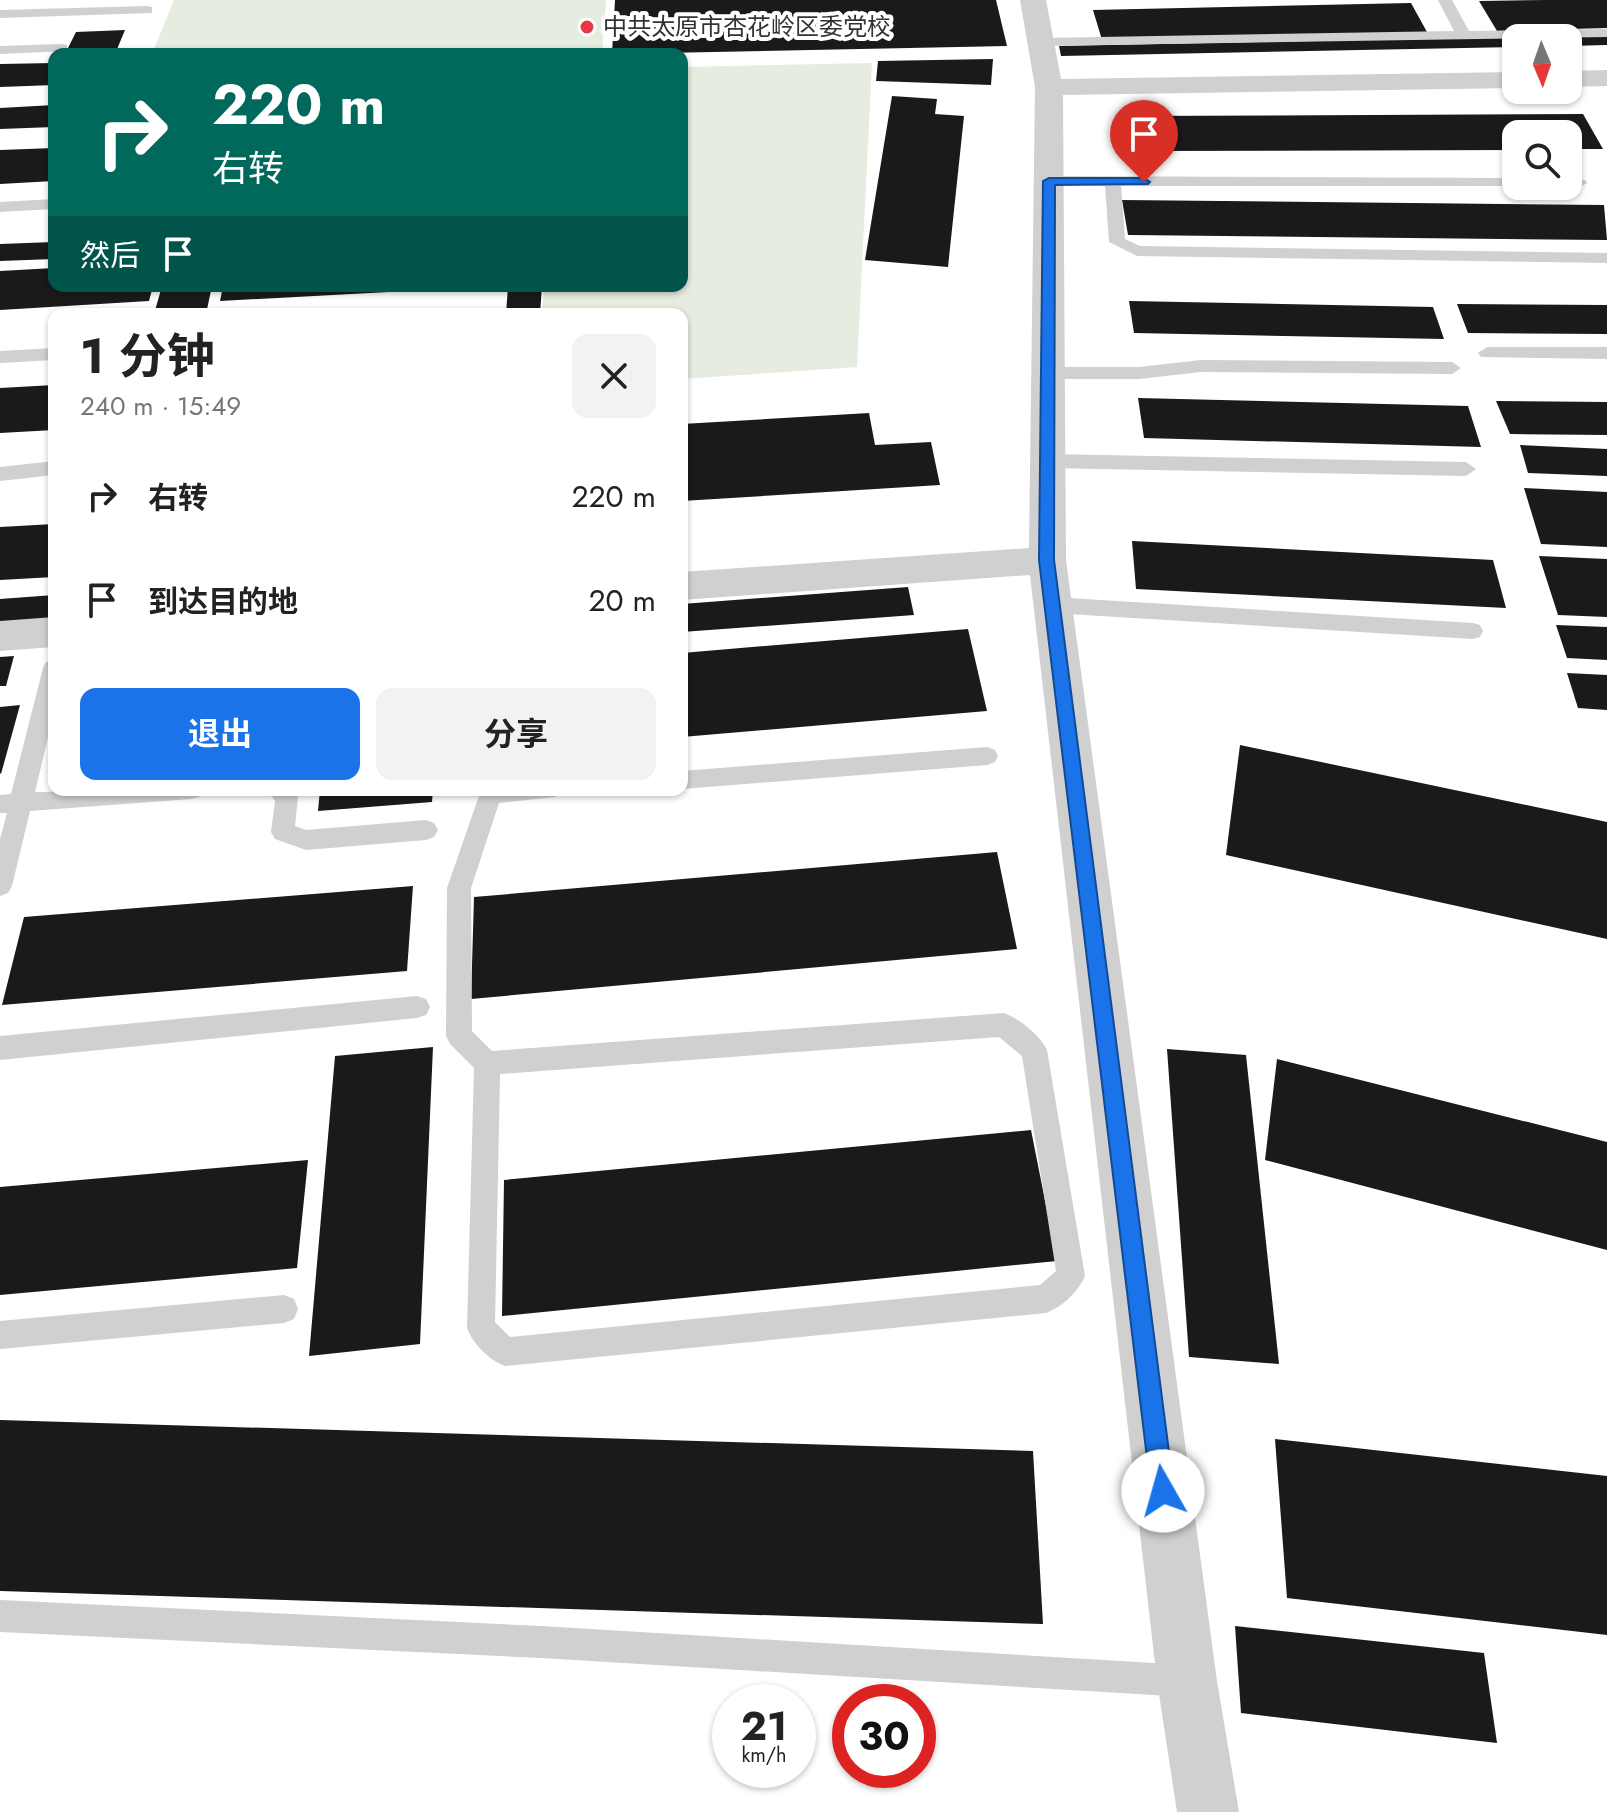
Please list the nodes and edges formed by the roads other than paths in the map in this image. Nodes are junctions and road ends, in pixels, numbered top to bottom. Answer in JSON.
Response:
{"nodes":[{"id":1,"x":1033,"y":0,"type":"edge"},
{"id":2,"x":1445,"y":0,"type":"edge"},
{"id":3,"x":147,"y":10,"type":"dead end"},
{"id":4,"x":0,"y":14,"type":"edge"},
{"id":5,"x":1607,"y":33,"type":"edge"},
{"id":6,"x":1464,"y":36,"type":"junction"},
{"id":7,"x":1041,"y":42,"type":"junction"},
{"id":8,"x":48,"y":48,"type":"edge"},
{"id":9,"x":0,"y":50,"type":"edge"},
{"id":10,"x":1607,"y":78,"type":"edge"},
{"id":11,"x":1582,"y":79,"type":"edge"},
{"id":12,"x":1502,"y":80,"type":"edge"},
{"id":13,"x":1049,"y":87,"type":"junction"},
{"id":14,"x":1049,"y":181,"type":"junction"},
{"id":15,"x":1113,"y":182,"type":"junction"},
{"id":16,"x":1502,"y":183,"type":"edge"},
{"id":17,"x":48,"y":204,"type":"edge"},
{"id":18,"x":0,"y":207,"type":"edge"},
{"id":19,"x":1607,"y":258,"type":"edge"},
{"id":20,"x":1487,"y":353,"type":"dead end"},
{"id":21,"x":1607,"y":353,"type":"edge"},
{"id":22,"x":48,"y":354,"type":"edge"},
{"id":23,"x":0,"y":357,"type":"edge"},
{"id":24,"x":1452,"y":368,"type":"dead end"},
{"id":25,"x":1048,"y":373,"type":"junction"},
{"id":26,"x":1047,"y":461,"type":"junction"},
{"id":27,"x":48,"y":469,"type":"edge"},
{"id":28,"x":1466,"y":469,"type":"dead end"},
{"id":29,"x":0,"y":474,"type":"edge"},
{"id":30,"x":1047,"y":560,"type":"junction"},
{"id":31,"x":688,"y":586,"type":"edge"},
{"id":32,"x":1052,"y":605,"type":"junction"},
{"id":33,"x":1473,"y":631,"type":"dead end"},
{"id":34,"x":48,"y":632,"type":"edge"},
{"id":35,"x":0,"y":636,"type":"edge"},
{"id":36,"x":48,"y":687,"type":"edge"},
{"id":37,"x":987,"y":756,"type":"dead end"},
{"id":38,"x":688,"y":780,"type":"edge"},
{"id":39,"x":113,"y":796,"type":"edge"},
{"id":40,"x":286,"y":796,"type":"edge"},
{"id":41,"x":491,"y":796,"type":"edge"},
{"id":42,"x":10,"y":804,"type":"edge"},
{"id":43,"x":426,"y":830,"type":"dead end"},
{"id":44,"x":0,"y":886,"type":"edge"},
{"id":45,"x":417,"y":1007,"type":"dead end"},
{"id":46,"x":0,"y":1048,"type":"edge"},
{"id":47,"x":487,"y":1063,"type":"junction"},
{"id":48,"x":284,"y":1309,"type":"dead end"},
{"id":49,"x":0,"y":1335,"type":"edge"},
{"id":50,"x":0,"y":1616,"type":"edge"},
{"id":51,"x":1187,"y":1681,"type":"junction"},
{"id":52,"x":1208,"y":1812,"type":"edge"}],
"edges":[{"from":1,"to":7,"type":"street"},
{"from":2,"to":6,"type":"lane"},
{"from":3,"to":4,"type":"lane"},
{"from":5,"to":6,"type":"lane"},
{"from":6,"to":7,"type":"lane"},
{"from":7,"to":13,"type":"street"},
{"from":8,"to":9,"type":"lane"},
{"from":10,"to":11,"type":"street"},
{"from":12,"to":13,"type":"street"},
{"from":13,"to":14,"type":"street"},
{"from":14,"to":15,"type":"lane"},
{"from":14,"to":25,"type":"street"},
{"from":15,"to":16,"type":"lane"},
{"from":15,"to":19,"type":"lane"},
{"from":17,"to":18,"type":"lane"},
{"from":20,"to":21,"type":"lane"},
{"from":22,"to":23,"type":"lane"},
{"from":24,"to":25,"type":"lane"},
{"from":25,"to":26,"type":"street"},
{"from":26,"to":28,"type":"lane"},
{"from":26,"to":30,"type":"street"},
{"from":27,"to":29,"type":"lane"},
{"from":30,"to":31,"type":"street"},
{"from":30,"to":32,"type":"street"},
{"from":32,"to":33,"type":"lane"},
{"from":32,"to":51,"type":"street"},
{"from":34,"to":35,"type":"street"},
{"from":36,"to":42,"type":"lane"},
{"from":37,"to":38,"type":"lane"},
{"from":39,"to":42,"type":"lane"},
{"from":40,"to":43,"type":"lane"},
{"from":41,"to":47,"type":"lane"},
{"from":42,"to":44,"type":"lane"},
{"from":45,"to":46,"type":"lane"},
{"from":47,"to":47,"type":"lane"},
{"from":48,"to":49,"type":"lane"},
{"from":50,"to":51,"type":"lane"},
{"from":51,"to":52,"type":"street"}]}
